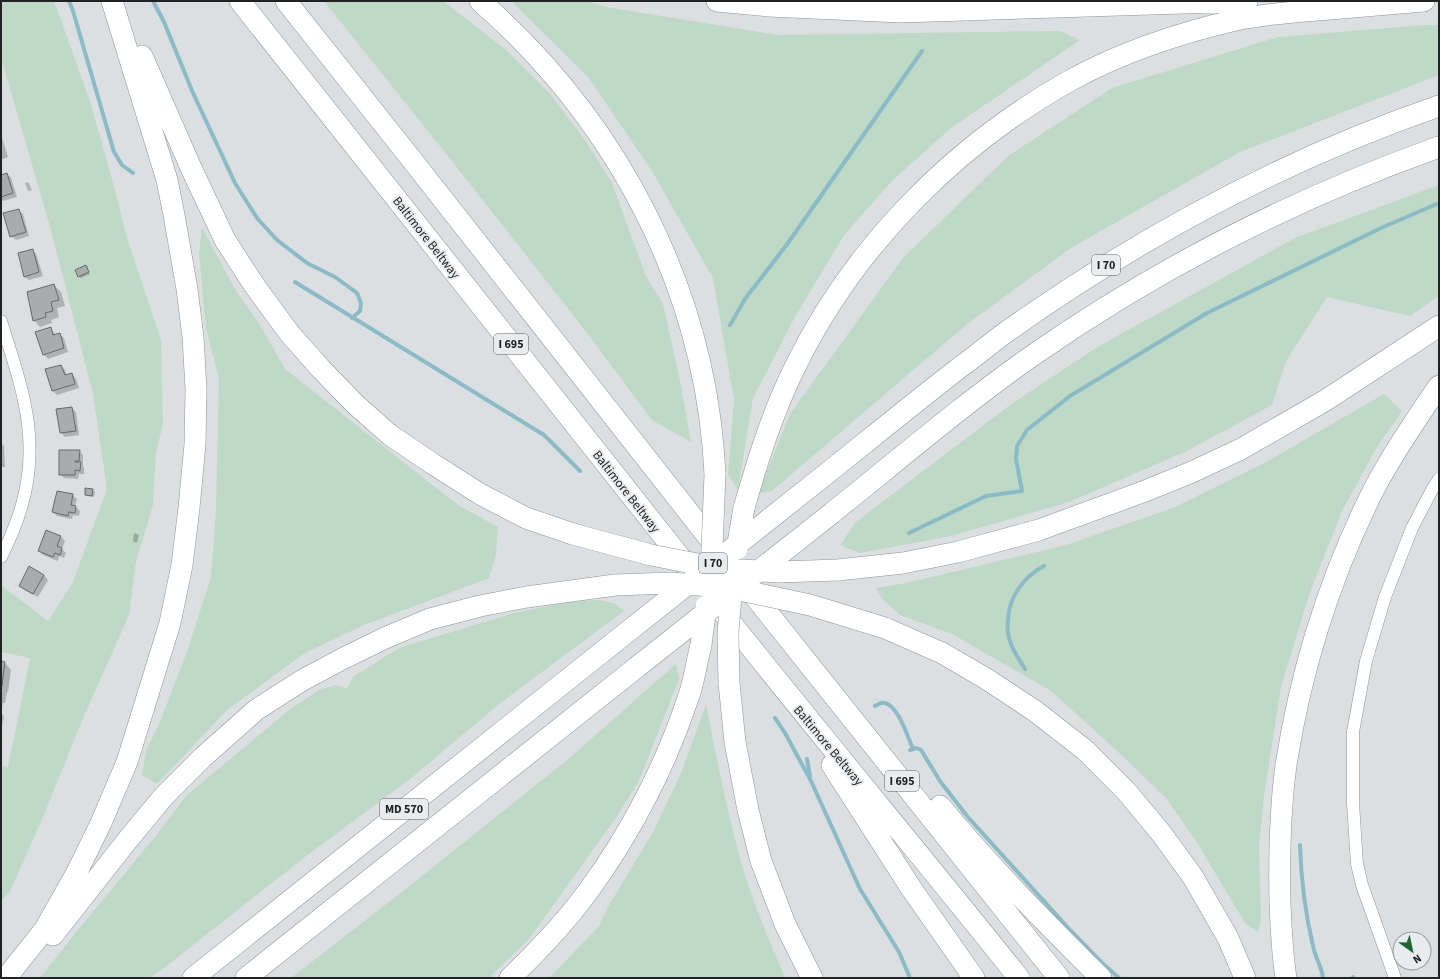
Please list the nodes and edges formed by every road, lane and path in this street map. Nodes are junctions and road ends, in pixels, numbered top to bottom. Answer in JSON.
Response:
{"nodes":[{"id":1,"x":112,"y":1,"type":"edge"},
{"id":2,"x":117,"y":1,"type":"edge"},
{"id":3,"x":240,"y":1,"type":"edge"},
{"id":4,"x":286,"y":1,"type":"edge"},
{"id":5,"x":480,"y":1,"type":"edge"},
{"id":6,"x":718,"y":1,"type":"edge"},
{"id":7,"x":1247,"y":1,"type":"edge"},
{"id":8,"x":1409,"y":1,"type":"edge"},
{"id":9,"x":1424,"y":1,"type":"edge"},
{"id":10,"x":1427,"y":1,"type":"edge"},
{"id":11,"x":1439,"y":106,"type":"edge"},
{"id":12,"x":1439,"y":147,"type":"edge"},
{"id":13,"x":1,"y":321,"type":"edge"},
{"id":14,"x":1439,"y":326,"type":"edge"},
{"id":15,"x":1439,"y":386,"type":"edge"},
{"id":16,"x":1439,"y":478,"type":"edge"},
{"id":17,"x":1,"y":557,"type":"edge"},
{"id":18,"x":745,"y":584,"type":"junction"},
{"id":19,"x":616,"y":641,"type":"joint"},
{"id":20,"x":637,"y":667,"type":"joint"},
{"id":21,"x":782,"y":687,"type":"junction"},
{"id":22,"x":6,"y":978,"type":"edge"},
{"id":23,"x":16,"y":978,"type":"edge"},
{"id":24,"x":193,"y":978,"type":"edge"},
{"id":25,"x":246,"y":978,"type":"edge"},
{"id":26,"x":510,"y":978,"type":"edge"},
{"id":27,"x":812,"y":978,"type":"edge"},
{"id":28,"x":974,"y":978,"type":"edge"},
{"id":29,"x":1019,"y":978,"type":"edge"},
{"id":30,"x":1059,"y":978,"type":"edge"},
{"id":31,"x":1101,"y":978,"type":"edge"},
{"id":32,"x":1245,"y":978,"type":"edge"},
{"id":33,"x":1286,"y":978,"type":"edge"},
{"id":34,"x":1395,"y":978,"type":"edge"}],
"edges":[{"from":1,"to":22,"type":"highway"},
{"from":2,"to":14,"type":"highway","bridge":true},
{"from":3,"to":21,"type":"highway","name":"Baltimore Beltway","number":"I 695"},
{"from":4,"to":18,"type":"highway","number":"I 695"},
{"from":5,"to":26,"type":"highway","bridge":true},
{"from":6,"to":7,"type":"highway"},
{"from":8,"to":9,"type":"highway"},
{"from":9,"to":10,"type":"highway"},
{"from":9,"to":27,"type":"highway","bridge":true},
{"from":11,"to":19,"type":"highway","number":"I 70","bridge":true},
{"from":12,"to":20,"type":"highway","number":"I 70","bridge":true},
{"from":13,"to":17,"type":"street"},
{"from":15,"to":33,"type":"highway"},
{"from":16,"to":34,"type":"street"},
{"from":18,"to":30,"type":"highway","number":"I 695"},
{"from":18,"to":31,"type":"highway"},
{"from":19,"to":24,"type":"highway","number":"MD 570"},
{"from":20,"to":25,"type":"highway","number":"MD 570"},
{"from":21,"to":28,"type":"highway"},
{"from":21,"to":29,"type":"highway","name":"Baltimore Beltway","number":"I 695"},
{"from":23,"to":32,"type":"highway","bridge":true}]}
